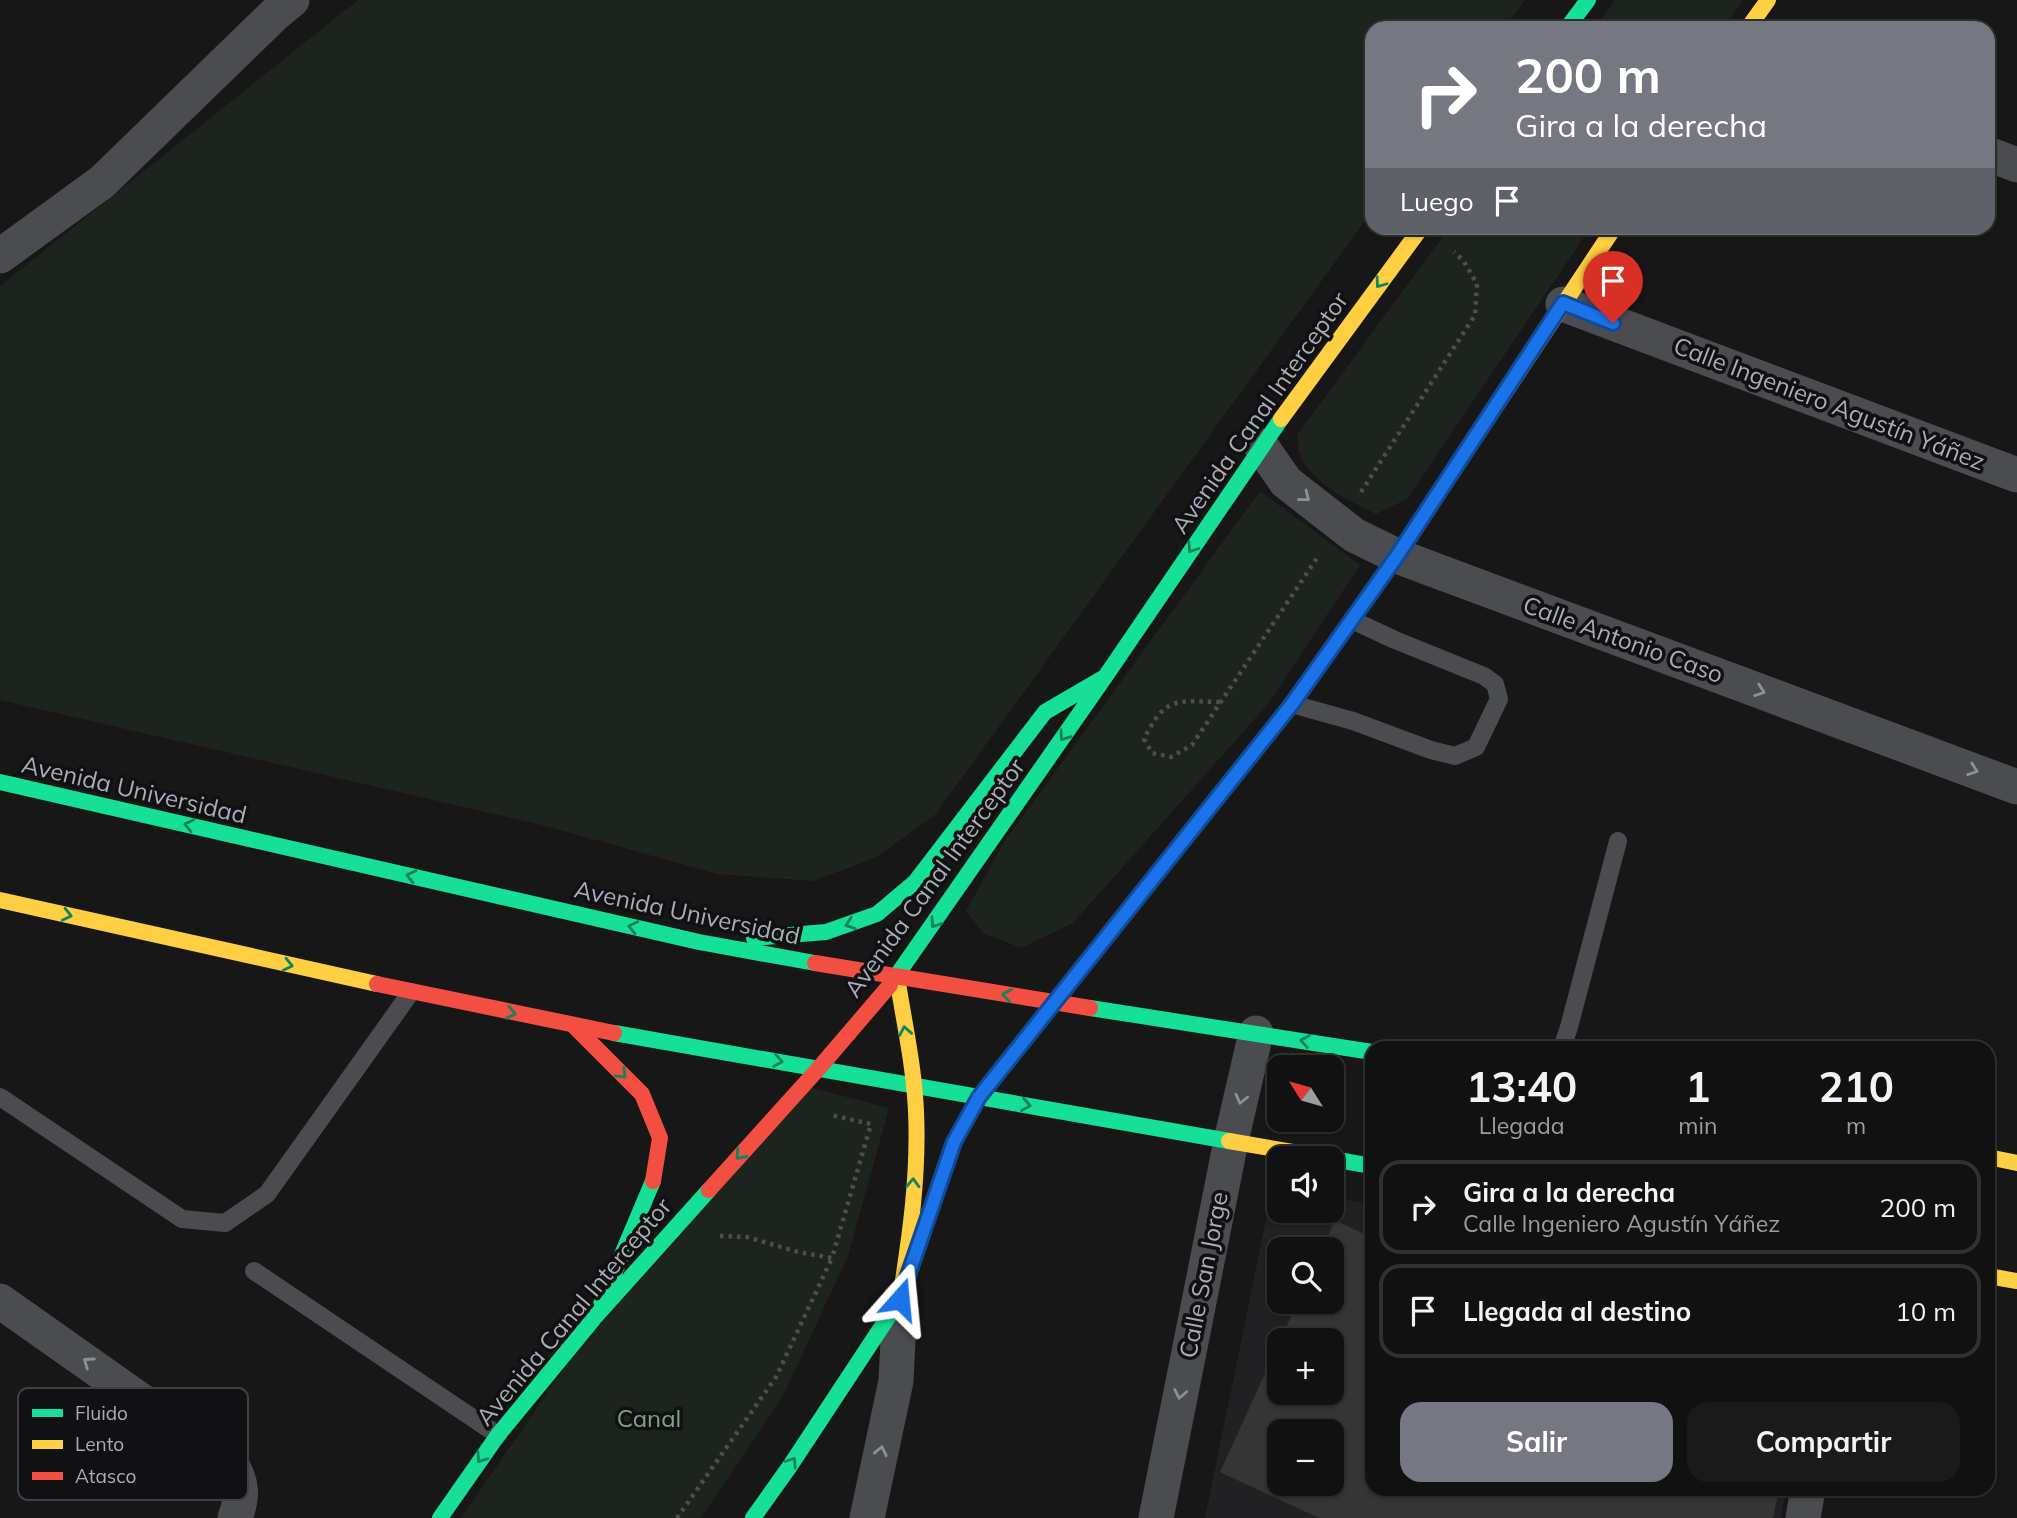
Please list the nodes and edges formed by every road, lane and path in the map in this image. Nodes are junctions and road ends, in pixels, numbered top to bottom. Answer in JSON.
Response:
{"nodes":[{"id":1,"x":292,"y":0,"type":"edge"},
{"id":2,"x":1588,"y":0,"type":"edge"},
{"id":3,"x":1768,"y":0,"type":"edge"},
{"id":4,"x":1572,"y":21,"type":"edge"},
{"id":5,"x":1753,"y":21,"type":"edge"},
{"id":6,"x":1995,"y":157,"type":"edge"},
{"id":7,"x":2017,"y":165,"type":"edge"},
{"id":8,"x":1416,"y":235,"type":"edge"},
{"id":9,"x":1609,"y":235,"type":"edge"},
{"id":10,"x":1446,"y":245,"type":"dead end"},
{"id":11,"x":0,"y":256,"type":"edge"},
{"id":12,"x":1563,"y":303,"type":"junction"},
{"id":13,"x":1261,"y":446,"type":"junction"},
{"id":14,"x":2017,"y":475,"type":"edge"},
{"id":15,"x":1362,"y":491,"type":"dead end"},
{"id":16,"x":1325,"y":545,"type":"dead end"},
{"id":17,"x":1397,"y":556,"type":"junction"},
{"id":18,"x":1353,"y":620,"type":"junction"},
{"id":19,"x":1105,"y":677,"type":"junction"},
{"id":20,"x":1220,"y":702,"type":"junction"},
{"id":21,"x":1292,"y":704,"type":"junction"},
{"id":22,"x":0,"y":782,"type":"edge"},
{"id":23,"x":2017,"y":787,"type":"edge"},
{"id":24,"x":1618,"y":841,"type":"dead end"},
{"id":25,"x":0,"y":900,"type":"edge"},
{"id":26,"x":699,"y":942,"type":"junction"},
{"id":27,"x":897,"y":977,"type":"junction"},
{"id":28,"x":411,"y":992,"type":"junction"},
{"id":29,"x":1053,"y":1002,"type":"junction"},
{"id":30,"x":574,"y":1026,"type":"junction"},
{"id":31,"x":1256,"y":1033,"type":"junction"},
{"id":32,"x":1564,"y":1041,"type":"edge"},
{"id":33,"x":1365,"y":1051,"type":"edge"},
{"id":34,"x":819,"y":1068,"type":"junction"},
{"id":35,"x":914,"y":1085,"type":"junction"},
{"id":36,"x":0,"y":1097,"type":"edge"},
{"id":37,"x":979,"y":1097,"type":"junction"},
{"id":38,"x":822,"y":1113,"type":"dead end"},
{"id":39,"x":1231,"y":1141,"type":"junction"},
{"id":40,"x":1267,"y":1148,"type":"edge"},
{"id":41,"x":1995,"y":1158,"type":"edge"},
{"id":42,"x":1344,"y":1161,"type":"edge"},
{"id":43,"x":2017,"y":1163,"type":"edge"},
{"id":44,"x":1365,"y":1165,"type":"edge"},
{"id":45,"x":709,"y":1236,"type":"dead end"},
{"id":46,"x":832,"y":1258,"type":"junction"},
{"id":47,"x":254,"y":1271,"type":"dead end"},
{"id":48,"x":1995,"y":1277,"type":"edge"},
{"id":49,"x":2017,"y":1281,"type":"edge"},
{"id":50,"x":900,"y":1299,"type":"junction"},
{"id":51,"x":0,"y":1301,"type":"edge"},
{"id":52,"x":596,"y":1316,"type":"junction"},
{"id":53,"x":123,"y":1388,"type":"edge"},
{"id":54,"x":498,"y":1435,"type":"junction"},
{"id":55,"x":1807,"y":1496,"type":"edge"},
{"id":56,"x":241,"y":1500,"type":"edge"},
{"id":57,"x":235,"y":1518,"type":"edge"},
{"id":58,"x":440,"y":1518,"type":"edge"},
{"id":59,"x":677,"y":1518,"type":"edge"},
{"id":60,"x":753,"y":1518,"type":"edge"},
{"id":61,"x":867,"y":1518,"type":"edge"},
{"id":62,"x":1156,"y":1518,"type":"edge"},
{"id":63,"x":1803,"y":1518,"type":"edge"}],
"edges":[{"from":1,"to":11,"type":"street"},
{"from":2,"to":4,"type":"main road"},
{"from":3,"to":5,"type":"main road"},
{"from":6,"to":7,"type":"street"},
{"from":8,"to":13,"type":"main road","name":"Avenida Canal Interceptor","one_way":true},
{"from":9,"to":12,"type":"main road"},
{"from":10,"to":15,"type":"path"},
{"from":12,"to":14,"type":"street","name":"Calle Ingeniero Agustín Yáñez"},
{"from":12,"to":17,"type":"main road"},
{"from":13,"to":17,"type":"street","name":"Calle Antonio Caso","one_way":true},
{"from":13,"to":19,"type":"main road","name":"Avenida Canal Interceptor","one_way":true},
{"from":16,"to":20,"type":"path"},
{"from":17,"to":18,"type":"main road"},
{"from":17,"to":23,"type":"street","name":"Calle Antonio Caso","one_way":true},
{"from":18,"to":21,"type":"main road"},
{"from":18,"to":21,"type":"lane"},
{"from":19,"to":26,"type":"main road","one_way":true},
{"from":19,"to":27,"type":"main road","name":"Avenida Canal Interceptor","one_way":true},
{"from":20,"to":20,"type":"path"},
{"from":21,"to":29,"type":"main road"},
{"from":26,"to":22,"type":"main road","name":"Avenida Universidad","one_way":true},
{"from":24,"to":32,"type":"lane"},
{"from":25,"to":28,"type":"main road","one_way":true},
{"from":26,"to":27,"type":"main road","name":"Avenida Universidad"},
{"from":29,"to":27,"type":"main road","name":"Avenida Universidad","one_way":true},
{"from":27,"to":34,"type":"main road","name":"Avenida Canal Interceptor"},
{"from":35,"to":27,"type":"main road","one_way":true},
{"from":28,"to":30,"type":"main road","one_way":true},
{"from":28,"to":36,"type":"lane"},
{"from":29,"to":31,"type":"main road","name":"Avenida Universidad"},
{"from":29,"to":37,"type":"main road"},
{"from":30,"to":34,"type":"main road","one_way":true},
{"from":30,"to":52,"type":"main road","one_way":true},
{"from":33,"to":31,"type":"main road","name":"Avenida Universidad","one_way":true},
{"from":31,"to":39,"type":"street","name":"Calle San Jorge","one_way":true},
{"from":34,"to":35,"type":"main road"},
{"from":34,"to":52,"type":"main road","name":"Avenida Canal Interceptor","one_way":true},
{"from":35,"to":37,"type":"main road"},
{"from":50,"to":35,"type":"main road","one_way":true},
{"from":37,"to":39,"type":"main road","one_way":true},
{"from":37,"to":50,"type":"main road"},
{"from":38,"to":46,"type":"path"},
{"from":39,"to":40,"type":"main road"},
{"from":39,"to":62,"type":"street","name":"Calle San Jorge","one_way":true},
{"from":41,"to":43,"type":"main road"},
{"from":42,"to":44,"type":"main road"},
{"from":45,"to":46,"type":"path"},
{"from":46,"to":59,"type":"path"},
{"from":47,"to":54,"type":"lane"},
{"from":48,"to":49,"type":"main road"},
{"from":60,"to":50,"type":"main road","one_way":true},
{"from":61,"to":50,"type":"street","one_way":true},
{"from":53,"to":51,"type":"street","one_way":true},
{"from":52,"to":54,"type":"main road","name":"Avenida Canal Interceptor"},
{"from":54,"to":58,"type":"main road","name":"Avenida Canal Interceptor","one_way":true},
{"from":55,"to":63,"type":"street"},
{"from":57,"to":56,"type":"street","one_way":true}]}
